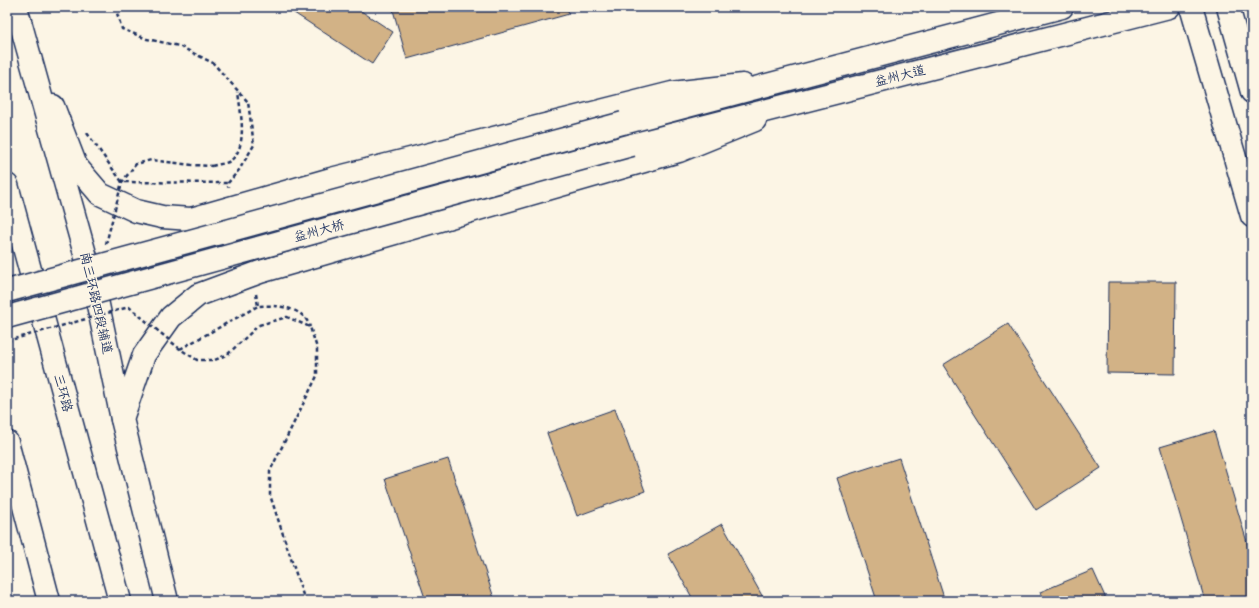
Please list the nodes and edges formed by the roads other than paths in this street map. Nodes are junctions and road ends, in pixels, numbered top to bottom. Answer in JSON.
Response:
{"nodes":[{"id":1,"x":17,"y":7,"type":"edge"},
{"id":2,"x":1062,"y":7,"type":"edge"},
{"id":3,"x":1169,"y":7,"type":"edge"},
{"id":4,"x":1191,"y":7,"type":"edge"},
{"id":5,"x":1228,"y":7,"type":"edge"},
{"id":6,"x":788,"y":80,"type":"junction"},
{"id":7,"x":1252,"y":92,"type":"edge"},
{"id":8,"x":792,"y":104,"type":"junction"},
{"id":9,"x":624,"y":123,"type":"joint"},
{"id":10,"x":632,"y":145,"type":"joint"},
{"id":11,"x":7,"y":185,"type":"edge"},
{"id":12,"x":1252,"y":216,"type":"edge"},
{"id":13,"x":7,"y":291,"type":"edge"},
{"id":14,"x":7,"y":317,"type":"edge"},
{"id":15,"x":122,"y":419,"type":"junction"},
{"id":16,"x":7,"y":442,"type":"edge"},
{"id":17,"x":48,"y":601,"type":"edge"},
{"id":18,"x":120,"y":601,"type":"edge"},
{"id":19,"x":167,"y":601,"type":"edge"}],
"edges":[{"from":1,"to":6,"type":"main road"},
{"from":1,"to":15,"type":"main road","name":"南三环路四段辅道"},
{"from":2,"to":6,"type":"main road","name":"益州大道"},
{"from":3,"to":8,"type":"main road","name":"益州大道"},
{"from":4,"to":12,"type":"main road"},
{"from":5,"to":7,"type":"main road"},
{"from":6,"to":9,"type":"main road","name":"益州大道"},
{"from":8,"to":10,"type":"main road","name":"益州大道"},
{"from":8,"to":15,"type":"main road"},
{"from":9,"to":13,"type":"main road","name":"益州大桥","bridge":true},
{"from":10,"to":14,"type":"main road","name":"益州大桥","bridge":true},
{"from":11,"to":18,"type":"main road","name":"三环路"},
{"from":15,"to":19,"type":"main road","name":"南三环路四段辅道"},
{"from":16,"to":17,"type":"main road"}]}
